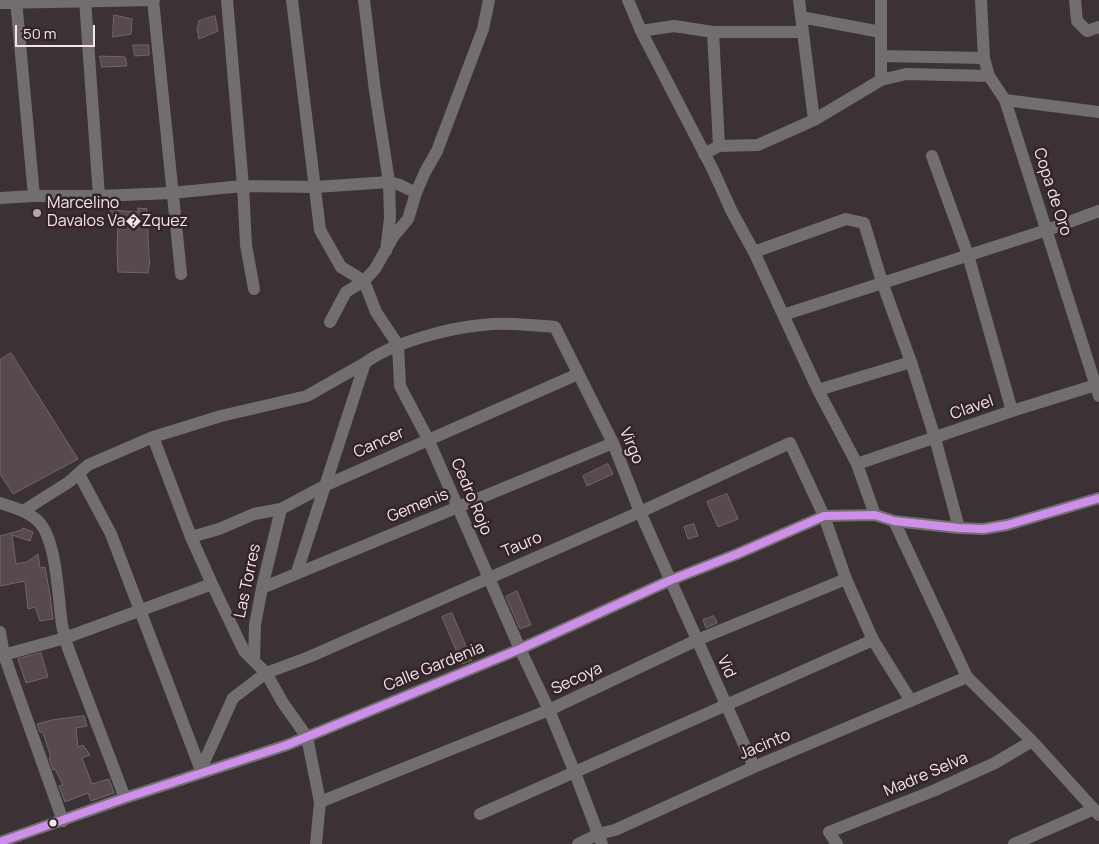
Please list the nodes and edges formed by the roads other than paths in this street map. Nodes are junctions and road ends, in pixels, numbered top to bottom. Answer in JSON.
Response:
{"nodes":[{"id":1,"x":85,"y":0,"type":"edge"},
{"id":2,"x":153,"y":0,"type":"edge"},
{"id":3,"x":227,"y":0,"type":"edge"},
{"id":4,"x":292,"y":0,"type":"edge"},
{"id":5,"x":364,"y":0,"type":"edge"},
{"id":6,"x":489,"y":0,"type":"edge"},
{"id":7,"x":628,"y":0,"type":"edge"},
{"id":8,"x":800,"y":0,"type":"edge"},
{"id":9,"x":881,"y":0,"type":"edge"},
{"id":10,"x":981,"y":0,"type":"edge"},
{"id":11,"x":1075,"y":0,"type":"edge"},
{"id":12,"x":16,"y":1,"type":"edge"},
{"id":13,"x":0,"y":3,"type":"edge"},
{"id":14,"x":801,"y":16,"type":"junction"},
{"id":15,"x":1099,"y":27,"type":"edge"},
{"id":16,"x":641,"y":30,"type":"junction"},
{"id":17,"x":713,"y":32,"type":"junction"},
{"id":18,"x":803,"y":32,"type":"junction"},
{"id":19,"x":881,"y":32,"type":"junction"},
{"id":20,"x":881,"y":56,"type":"junction"},
{"id":21,"x":984,"y":58,"type":"junction"},
{"id":22,"x":989,"y":76,"type":"junction"},
{"id":23,"x":881,"y":80,"type":"junction"},
{"id":24,"x":1005,"y":100,"type":"junction"},
{"id":25,"x":1099,"y":112,"type":"edge"},
{"id":26,"x":814,"y":120,"type":"junction"},
{"id":27,"x":719,"y":146,"type":"junction"},
{"id":28,"x":704,"y":154,"type":"junction"},
{"id":29,"x":932,"y":156,"type":"dead end"},
{"id":30,"x":389,"y":182,"type":"junction"},
{"id":31,"x":243,"y":186,"type":"junction"},
{"id":32,"x":316,"y":187,"type":"junction"},
{"id":33,"x":171,"y":193,"type":"junction"},
{"id":34,"x":416,"y":193,"type":"junction"},
{"id":35,"x":34,"y":196,"type":"junction"},
{"id":36,"x":99,"y":196,"type":"junction"},
{"id":37,"x":0,"y":198,"type":"edge"},
{"id":38,"x":1099,"y":211,"type":"edge"},
{"id":39,"x":1047,"y":230,"type":"junction"},
{"id":40,"x":386,"y":251,"type":"junction"},
{"id":41,"x":754,"y":252,"type":"junction"},
{"id":42,"x":968,"y":254,"type":"junction"},
{"id":43,"x":181,"y":274,"type":"dead end"},
{"id":44,"x":364,"y":281,"type":"junction"},
{"id":45,"x":882,"y":282,"type":"junction"},
{"id":46,"x":254,"y":289,"type":"dead end"},
{"id":47,"x":783,"y":315,"type":"junction"},
{"id":48,"x":330,"y":322,"type":"dead end"},
{"id":49,"x":398,"y":344,"type":"junction"},
{"id":50,"x":911,"y":362,"type":"junction"},
{"id":51,"x":365,"y":363,"type":"junction"},
{"id":52,"x":578,"y":374,"type":"junction"},
{"id":53,"x":1098,"y":388,"type":"edge"},
{"id":54,"x":818,"y":390,"type":"junction"},
{"id":55,"x":1012,"y":411,"type":"junction"},
{"id":56,"x":153,"y":437,"type":"junction"},
{"id":57,"x":935,"y":438,"type":"junction"},
{"id":58,"x":428,"y":439,"type":"junction"},
{"id":59,"x":613,"y":443,"type":"junction"},
{"id":60,"x":857,"y":464,"type":"junction"},
{"id":61,"x":79,"y":474,"type":"junction"},
{"id":62,"x":324,"y":486,"type":"junction"},
{"id":63,"x":1099,"y":498,"type":"edge"},
{"id":64,"x":0,"y":503,"type":"edge"},
{"id":65,"x":458,"y":507,"type":"junction"},
{"id":66,"x":282,"y":509,"type":"junction"},
{"id":67,"x":23,"y":510,"type":"junction"},
{"id":68,"x":640,"y":512,"type":"junction"},
{"id":69,"x":875,"y":515,"type":"junction"},
{"id":70,"x":824,"y":516,"type":"junction"},
{"id":71,"x":894,"y":522,"type":"junction"},
{"id":72,"x":959,"y":528,"type":"junction"},
{"id":73,"x":191,"y":537,"type":"junction"},
{"id":74,"x":297,"y":572,"type":"junction"},
{"id":75,"x":488,"y":577,"type":"junction"},
{"id":76,"x":846,"y":579,"type":"junction"},
{"id":77,"x":671,"y":580,"type":"junction"},
{"id":78,"x":212,"y":584,"type":"junction"},
{"id":79,"x":262,"y":588,"type":"junction"},
{"id":80,"x":140,"y":610,"type":"junction"},
{"id":81,"x":0,"y":632,"type":"edge"},
{"id":82,"x":65,"y":638,"type":"junction"},
{"id":83,"x":696,"y":640,"type":"junction"},
{"id":84,"x":873,"y":640,"type":"junction"},
{"id":85,"x":520,"y":649,"type":"junction"},
{"id":86,"x":2,"y":656,"type":"edge"},
{"id":87,"x":254,"y":661,"type":"junction"},
{"id":88,"x":266,"y":673,"type":"junction"},
{"id":89,"x":967,"y":677,"type":"junction"},
{"id":90,"x":911,"y":700,"type":"junction"},
{"id":91,"x":725,"y":705,"type":"junction"},
{"id":92,"x":549,"y":710,"type":"junction"},
{"id":93,"x":307,"y":737,"type":"junction"},
{"id":94,"x":1032,"y":741,"type":"junction"},
{"id":95,"x":754,"y":767,"type":"junction"},
{"id":96,"x":202,"y":771,"type":"junction"},
{"id":97,"x":575,"y":773,"type":"junction"},
{"id":98,"x":125,"y":798,"type":"junction"},
{"id":99,"x":320,"y":802,"type":"junction"},
{"id":100,"x":1097,"y":812,"type":"edge"},
{"id":101,"x":480,"y":814,"type":"dead end"},
{"id":102,"x":63,"y":820,"type":"junction"},
{"id":103,"x":600,"y":839,"type":"edge"},
{"id":104,"x":0,"y":842,"type":"edge"},
{"id":105,"x":316,"y":844,"type":"edge"},
{"id":106,"x":578,"y":844,"type":"edge"},
{"id":107,"x":837,"y":844,"type":"edge"},
{"id":108,"x":1014,"y":844,"type":"edge"}],
"edges":[{"from":1,"to":2,"type":"street"},
{"from":1,"to":12,"type":"street"},
{"from":1,"to":36,"type":"street"},
{"from":2,"to":33,"type":"street"},
{"from":3,"to":31,"type":"street"},
{"from":4,"to":32,"type":"street"},
{"from":5,"to":30,"type":"street"},
{"from":6,"to":34,"type":"street"},
{"from":7,"to":16,"type":"street"},
{"from":8,"to":14,"type":"street"},
{"from":9,"to":19,"type":"street"},
{"from":10,"to":21,"type":"street","name":"Copa de Oro"},
{"from":11,"to":15,"type":"street"},
{"from":12,"to":13,"type":"street"},
{"from":12,"to":35,"type":"street"},
{"from":14,"to":18,"type":"street"},
{"from":14,"to":19,"type":"street"},
{"from":16,"to":17,"type":"street"},
{"from":16,"to":28,"type":"street"},
{"from":17,"to":18,"type":"street"},
{"from":17,"to":27,"type":"street"},
{"from":18,"to":26,"type":"street"},
{"from":19,"to":20,"type":"street"},
{"from":20,"to":21,"type":"street"},
{"from":20,"to":23,"type":"street"},
{"from":21,"to":22,"type":"street","name":"Copa de Oro"},
{"from":22,"to":23,"type":"street"},
{"from":22,"to":24,"type":"street","name":"Copa de Oro"},
{"from":23,"to":26,"type":"street"},
{"from":24,"to":25,"type":"street"},
{"from":24,"to":39,"type":"street","name":"Copa de Oro"},
{"from":26,"to":27,"type":"street"},
{"from":27,"to":28,"type":"street"},
{"from":28,"to":41,"type":"street"},
{"from":29,"to":42,"type":"street"},
{"from":30,"to":32,"type":"street"},
{"from":30,"to":34,"type":"street"},
{"from":30,"to":40,"type":"street"},
{"from":31,"to":32,"type":"street"},
{"from":31,"to":33,"type":"street"},
{"from":31,"to":46,"type":"street"},
{"from":32,"to":44,"type":"street"},
{"from":33,"to":36,"type":"street"},
{"from":33,"to":43,"type":"street"},
{"from":34,"to":40,"type":"street"},
{"from":35,"to":36,"type":"street"},
{"from":35,"to":37,"type":"street"},
{"from":38,"to":39,"type":"street"},
{"from":39,"to":42,"type":"street"},
{"from":39,"to":53,"type":"street","name":"Copa de Oro"},
{"from":40,"to":44,"type":"street"},
{"from":41,"to":45,"type":"street"},
{"from":41,"to":47,"type":"street"},
{"from":42,"to":45,"type":"street"},
{"from":42,"to":55,"type":"street"},
{"from":44,"to":48,"type":"street"},
{"from":44,"to":49,"type":"street"},
{"from":45,"to":47,"type":"street"},
{"from":45,"to":50,"type":"street"},
{"from":47,"to":54,"type":"street"},
{"from":49,"to":51,"type":"street"},
{"from":49,"to":52,"type":"street","name":"Virgo"},
{"from":49,"to":58,"type":"street","name":"Cedro Rojo"},
{"from":50,"to":54,"type":"street"},
{"from":50,"to":57,"type":"street"},
{"from":51,"to":56,"type":"street"},
{"from":51,"to":62,"type":"street"},
{"from":52,"to":58,"type":"street","name":"Cancer"},
{"from":52,"to":59,"type":"street","name":"Virgo"},
{"from":53,"to":55,"type":"street","name":"Clavel"},
{"from":54,"to":60,"type":"street"},
{"from":55,"to":57,"type":"street","name":"Clavel"},
{"from":56,"to":61,"type":"street"},
{"from":56,"to":73,"type":"street"},
{"from":57,"to":60,"type":"street","name":"Clavel"},
{"from":57,"to":72,"type":"street"},
{"from":58,"to":62,"type":"street","name":"Cancer"},
{"from":58,"to":65,"type":"street","name":"Cedro Rojo"},
{"from":59,"to":65,"type":"street","name":"Gemenis"},
{"from":59,"to":68,"type":"street","name":"Virgo"},
{"from":60,"to":69,"type":"street"},
{"from":61,"to":67,"type":"street"},
{"from":61,"to":80,"type":"street"},
{"from":62,"to":66,"type":"street","name":"Cancer"},
{"from":62,"to":74,"type":"street"},
{"from":63,"to":72,"type":"street"},
{"from":64,"to":67,"type":"street"},
{"from":65,"to":74,"type":"street","name":"Gemenis"},
{"from":65,"to":75,"type":"street","name":"Cedro Rojo"},
{"from":66,"to":73,"type":"street","name":"Cancer"},
{"from":66,"to":79,"type":"street","name":"Las Torres"},
{"from":67,"to":82,"type":"street"},
{"from":68,"to":70,"type":"street","name":"Tauro"},
{"from":68,"to":75,"type":"street","name":"Tauro"},
{"from":68,"to":77,"type":"street","name":"Virgo"},
{"from":69,"to":70,"type":"street","name":"Calle Gardenia"},
{"from":69,"to":71,"type":"street"},
{"from":70,"to":76,"type":"street"},
{"from":70,"to":77,"type":"street","name":"Calle Gardenia"},
{"from":71,"to":72,"type":"street"},
{"from":71,"to":89,"type":"street"},
{"from":73,"to":78,"type":"street"},
{"from":74,"to":79,"type":"street","name":"Gemenis"},
{"from":75,"to":85,"type":"street","name":"Cedro Rojo"},
{"from":75,"to":88,"type":"street","name":"Tauro"},
{"from":76,"to":83,"type":"street","name":"Secoya"},
{"from":76,"to":84,"type":"street"},
{"from":77,"to":83,"type":"street","name":"Vid"},
{"from":77,"to":85,"type":"street","name":"Calle Gardenia"},
{"from":78,"to":80,"type":"street"},
{"from":78,"to":87,"type":"street"},
{"from":79,"to":87,"type":"street","name":"Las Torres"},
{"from":80,"to":82,"type":"street"},
{"from":80,"to":96,"type":"street"},
{"from":81,"to":86,"type":"street"},
{"from":82,"to":86,"type":"street"},
{"from":82,"to":98,"type":"street"},
{"from":83,"to":91,"type":"street","name":"Vid"},
{"from":83,"to":92,"type":"street","name":"Secoya"},
{"from":84,"to":90,"type":"street"},
{"from":84,"to":91,"type":"street"},
{"from":85,"to":92,"type":"street","name":"Cedro Rojo"},
{"from":85,"to":93,"type":"street","name":"Calle Gardenia"},
{"from":86,"to":102,"type":"street"},
{"from":87,"to":88,"type":"street"},
{"from":88,"to":93,"type":"street"},
{"from":88,"to":96,"type":"street"},
{"from":89,"to":90,"type":"street","name":"Jacinto"},
{"from":89,"to":94,"type":"street"},
{"from":90,"to":95,"type":"street","name":"Jacinto"},
{"from":91,"to":95,"type":"street","name":"Vid"},
{"from":91,"to":97,"type":"street"},
{"from":92,"to":97,"type":"street","name":"Cedro Rojo"},
{"from":92,"to":99,"type":"street","name":"Secoya"},
{"from":93,"to":96,"type":"street","name":"Calle Gardenia"},
{"from":93,"to":99,"type":"street"},
{"from":94,"to":100,"type":"street"},
{"from":94,"to":107,"type":"street","name":"Madre Selva"},
{"from":95,"to":103,"type":"street","name":"Jacinto"},
{"from":96,"to":98,"type":"street","name":"Calle Gardenia"},
{"from":97,"to":101,"type":"street"},
{"from":97,"to":103,"type":"street","name":"Cedro Rojo"},
{"from":98,"to":102,"type":"street","name":"Calle Gardenia"},
{"from":99,"to":105,"type":"street"},
{"from":100,"to":108,"type":"street"},
{"from":102,"to":104,"type":"street","name":"Calle Gardenia"},
{"from":103,"to":106,"type":"street","name":"Jacinto"}]}
